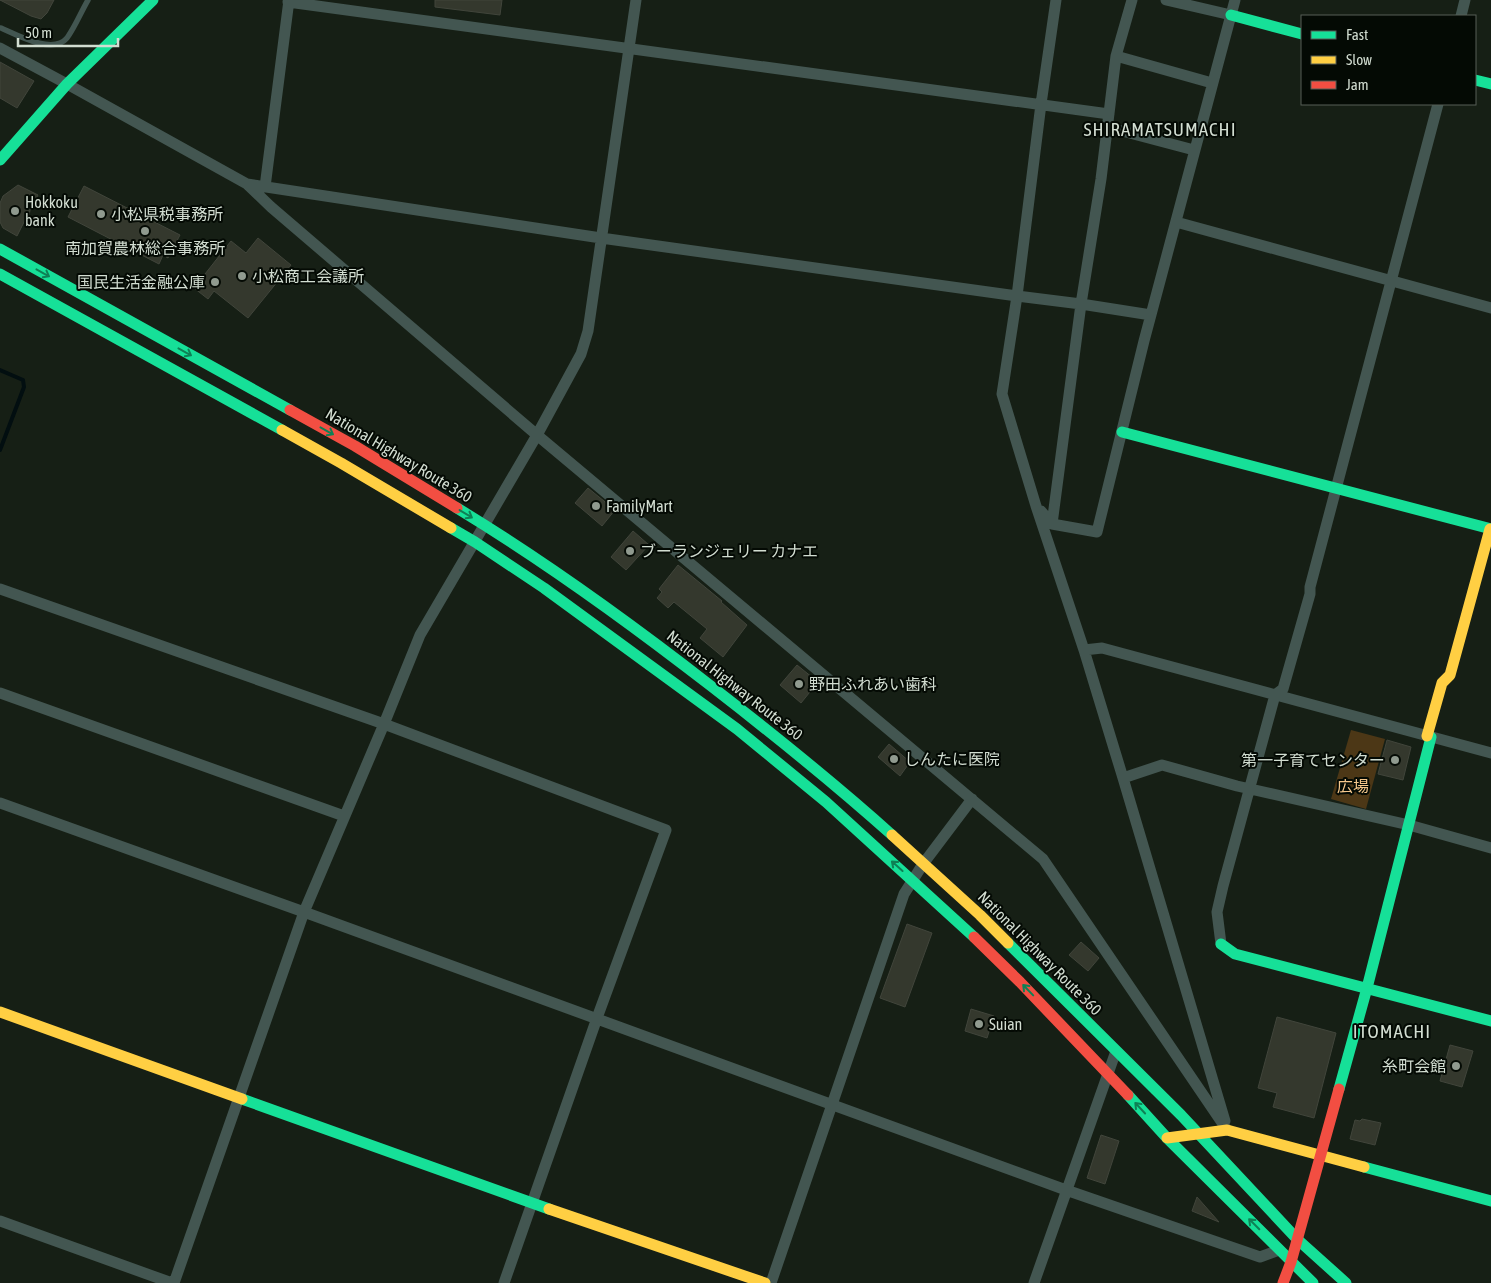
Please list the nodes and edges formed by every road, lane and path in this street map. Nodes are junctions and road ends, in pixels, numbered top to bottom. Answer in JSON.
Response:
{"nodes":[{"id":1,"x":88,"y":0,"type":"edge"},
{"id":2,"x":153,"y":0,"type":"edge"},
{"id":3,"x":636,"y":0,"type":"edge"},
{"id":4,"x":1056,"y":0,"type":"edge"},
{"id":5,"x":1132,"y":0,"type":"edge"},
{"id":6,"x":1166,"y":0,"type":"edge"},
{"id":7,"x":1235,"y":0,"type":"edge"},
{"id":8,"x":1465,"y":0,"type":"edge"},
{"id":9,"x":289,"y":1,"type":"edge"},
{"id":10,"x":1231,"y":14,"type":"junction"},
{"id":11,"x":1461,"y":15,"type":"edge"},
{"id":12,"x":0,"y":29,"type":"edge"},
{"id":13,"x":1301,"y":34,"type":"edge"},
{"id":14,"x":0,"y":48,"type":"edge"},
{"id":15,"x":629,"y":49,"type":"junction"},
{"id":16,"x":1116,"y":56,"type":"junction"},
{"id":17,"x":1476,"y":80,"type":"edge"},
{"id":18,"x":1212,"y":83,"type":"junction"},
{"id":19,"x":67,"y":84,"type":"junction"},
{"id":20,"x":1491,"y":84,"type":"edge"},
{"id":21,"x":1041,"y":104,"type":"junction"},
{"id":22,"x":1438,"y":105,"type":"edge"},
{"id":23,"x":1109,"y":114,"type":"junction"},
{"id":24,"x":1108,"y":127,"type":"junction"},
{"id":25,"x":1194,"y":150,"type":"junction"},
{"id":26,"x":0,"y":160,"type":"edge"},
{"id":27,"x":248,"y":184,"type":"junction"},
{"id":28,"x":265,"y":187,"type":"junction"},
{"id":29,"x":1176,"y":222,"type":"junction"},
{"id":30,"x":601,"y":238,"type":"junction"},
{"id":31,"x":0,"y":249,"type":"edge"},
{"id":32,"x":0,"y":274,"type":"edge"},
{"id":33,"x":1391,"y":281,"type":"junction"},
{"id":34,"x":1017,"y":296,"type":"junction"},
{"id":35,"x":1081,"y":304,"type":"junction"},
{"id":36,"x":1491,"y":308,"type":"edge"},
{"id":37,"x":1152,"y":315,"type":"junction"},
{"id":38,"x":1122,"y":432,"type":"junction"},
{"id":39,"x":538,"y":435,"type":"junction"},
{"id":40,"x":1336,"y":489,"type":"junction"},
{"id":41,"x":1036,"y":506,"type":"junction"},
{"id":42,"x":1052,"y":524,"type":"junction"},
{"id":43,"x":485,"y":525,"type":"junction"},
{"id":44,"x":1490,"y":529,"type":"edge"},
{"id":45,"x":475,"y":542,"type":"junction"},
{"id":46,"x":0,"y":588,"type":"edge"},
{"id":47,"x":1084,"y":650,"type":"junction"},
{"id":48,"x":0,"y":693,"type":"edge"},
{"id":49,"x":1274,"y":694,"type":"junction"},
{"id":50,"x":384,"y":724,"type":"junction"},
{"id":51,"x":1429,"y":737,"type":"junction"},
{"id":52,"x":1491,"y":753,"type":"edge"},
{"id":53,"x":1123,"y":778,"type":"junction"},
{"id":54,"x":1249,"y":789,"type":"junction"},
{"id":55,"x":972,"y":800,"type":"junction"},
{"id":56,"x":0,"y":803,"type":"edge"},
{"id":57,"x":344,"y":816,"type":"junction"},
{"id":58,"x":1409,"y":825,"type":"junction"},
{"id":59,"x":1491,"y":848,"type":"edge"},
{"id":60,"x":923,"y":864,"type":"junction"},
{"id":61,"x":913,"y":880,"type":"junction"},
{"id":62,"x":304,"y":912,"type":"junction"},
{"id":63,"x":1221,"y":944,"type":"joint"},
{"id":64,"x":1367,"y":988,"type":"junction"},
{"id":65,"x":0,"y":1012,"type":"edge"},
{"id":66,"x":597,"y":1018,"type":"junction"},
{"id":67,"x":1491,"y":1021,"type":"edge"},
{"id":68,"x":1116,"y":1051,"type":"junction"},
{"id":69,"x":1108,"y":1073,"type":"junction"},
{"id":70,"x":239,"y":1098,"type":"junction"},
{"id":71,"x":833,"y":1104,"type":"junction"},
{"id":72,"x":1227,"y":1130,"type":"junction"},
{"id":73,"x":1199,"y":1134,"type":"junction"},
{"id":74,"x":1167,"y":1138,"type":"junction"},
{"id":75,"x":1321,"y":1156,"type":"junction"},
{"id":76,"x":1066,"y":1190,"type":"junction"},
{"id":77,"x":1491,"y":1201,"type":"edge"},
{"id":78,"x":531,"y":1203,"type":"junction"},
{"id":79,"x":0,"y":1221,"type":"edge"},
{"id":80,"x":1297,"y":1239,"type":"junction"},
{"id":81,"x":1279,"y":1250,"type":"junction"},
{"id":82,"x":1291,"y":1262,"type":"junction"},
{"id":83,"x":173,"y":1283,"type":"edge"},
{"id":84,"x":504,"y":1283,"type":"edge"},
{"id":85,"x":765,"y":1283,"type":"edge"},
{"id":86,"x":771,"y":1283,"type":"edge"},
{"id":87,"x":1034,"y":1283,"type":"edge"},
{"id":88,"x":1283,"y":1283,"type":"edge"},
{"id":89,"x":1313,"y":1283,"type":"edge"},
{"id":90,"x":1346,"y":1283,"type":"edge"}],
"edges":[{"from":1,"to":12,"type":"lane"},
{"from":2,"to":19,"type":"main road"},
{"from":3,"to":15,"type":"street"},
{"from":4,"to":21,"type":"street"},
{"from":5,"to":16,"type":"street"},
{"from":6,"to":10,"type":"street"},
{"from":7,"to":10,"type":"street"},
{"from":8,"to":11,"type":"street"},
{"from":9,"to":15,"type":"street"},
{"from":9,"to":28,"type":"street"},
{"from":10,"to":13,"type":"main road"},
{"from":10,"to":18,"type":"street"},
{"from":14,"to":19,"type":"street"},
{"from":15,"to":21,"type":"street"},
{"from":15,"to":30,"type":"street"},
{"from":16,"to":18,"type":"street"},
{"from":16,"to":23,"type":"street"},
{"from":17,"to":20,"type":"main road"},
{"from":18,"to":25,"type":"street"},
{"from":19,"to":26,"type":"main road"},
{"from":19,"to":27,"type":"street"},
{"from":21,"to":23,"type":"street"},
{"from":21,"to":34,"type":"street"},
{"from":22,"to":33,"type":"street"},
{"from":23,"to":24,"type":"street"},
{"from":24,"to":25,"type":"street"},
{"from":24,"to":35,"type":"street"},
{"from":25,"to":29,"type":"street"},
{"from":27,"to":28,"type":"street"},
{"from":27,"to":39,"type":"street"},
{"from":28,"to":30,"type":"street"},
{"from":29,"to":33,"type":"street"},
{"from":29,"to":37,"type":"street"},
{"from":30,"to":34,"type":"street"},
{"from":30,"to":39,"type":"street"},
{"from":31,"to":43,"type":"main road","name":"National Highway Route 360","one_way":true},
{"from":32,"to":45,"type":"main road","name":"National Highway Route 360"},
{"from":33,"to":36,"type":"street"},
{"from":33,"to":40,"type":"street"},
{"from":34,"to":35,"type":"street"},
{"from":34,"to":41,"type":"street"},
{"from":35,"to":37,"type":"street"},
{"from":35,"to":42,"type":"street"},
{"from":37,"to":38,"type":"street"},
{"from":38,"to":40,"type":"main road"},
{"from":38,"to":42,"type":"street"},
{"from":39,"to":43,"type":"street"},
{"from":39,"to":55,"type":"street"},
{"from":40,"to":44,"type":"main road"},
{"from":40,"to":49,"type":"street"},
{"from":41,"to":42,"type":"street"},
{"from":41,"to":47,"type":"street"},
{"from":43,"to":45,"type":"street"},
{"from":43,"to":60,"type":"main road","name":"National Highway Route 360"},
{"from":44,"to":51,"type":"main road"},
{"from":45,"to":50,"type":"street"},
{"from":61,"to":45,"type":"main road","name":"National Highway Route 360","one_way":true},
{"from":46,"to":50,"type":"street"},
{"from":47,"to":49,"type":"street"},
{"from":47,"to":53,"type":"street"},
{"from":48,"to":57,"type":"street"},
{"from":49,"to":51,"type":"street"},
{"from":49,"to":54,"type":"street"},
{"from":50,"to":57,"type":"street"},
{"from":50,"to":66,"type":"street"},
{"from":51,"to":52,"type":"street"},
{"from":51,"to":58,"type":"main road"},
{"from":53,"to":54,"type":"street"},
{"from":53,"to":72,"type":"street"},
{"from":54,"to":58,"type":"street"},
{"from":54,"to":63,"type":"street"},
{"from":55,"to":60,"type":"street"},
{"from":55,"to":72,"type":"street"},
{"from":56,"to":62,"type":"street"},
{"from":57,"to":62,"type":"street"},
{"from":58,"to":59,"type":"street"},
{"from":58,"to":64,"type":"main road"},
{"from":60,"to":61,"type":"street"},
{"from":60,"to":68,"type":"main road","name":"National Highway Route 360"},
{"from":69,"to":61,"type":"main road","name":"National Highway Route 360","one_way":true},
{"from":61,"to":71,"type":"street"},
{"from":62,"to":66,"type":"street"},
{"from":62,"to":70,"type":"street"},
{"from":63,"to":64,"type":"main road"},
{"from":64,"to":67,"type":"main road"},
{"from":64,"to":75,"type":"main road"},
{"from":65,"to":70,"type":"main road"},
{"from":66,"to":71,"type":"street"},
{"from":66,"to":78,"type":"street"},
{"from":68,"to":69,"type":"street"},
{"from":68,"to":73,"type":"main road","name":"National Highway Route 360"},
{"from":74,"to":69,"type":"main road","name":"National Highway Route 360","one_way":true},
{"from":69,"to":76,"type":"street"},
{"from":70,"to":78,"type":"main road"},
{"from":70,"to":83,"type":"street"},
{"from":71,"to":76,"type":"street"},
{"from":71,"to":86,"type":"street"},
{"from":72,"to":73,"type":"main road"},
{"from":72,"to":75,"type":"main road"},
{"from":73,"to":74,"type":"main road"},
{"from":73,"to":80,"type":"main road","name":"National Highway Route 360"},
{"from":81,"to":74,"type":"main road","name":"National Highway Route 360","one_way":true},
{"from":75,"to":77,"type":"main road"},
{"from":75,"to":80,"type":"main road"},
{"from":76,"to":81,"type":"street"},
{"from":76,"to":87,"type":"street"},
{"from":78,"to":84,"type":"street"},
{"from":78,"to":85,"type":"main road"},
{"from":79,"to":83,"type":"street"},
{"from":80,"to":82,"type":"main road"},
{"from":80,"to":90,"type":"main road","name":"National Highway Route 360"},
{"from":81,"to":82,"type":"main road","name":"National Highway Route 360"},
{"from":82,"to":88,"type":"main road"},
{"from":82,"to":89,"type":"main road","name":"National Highway Route 360"}]}
